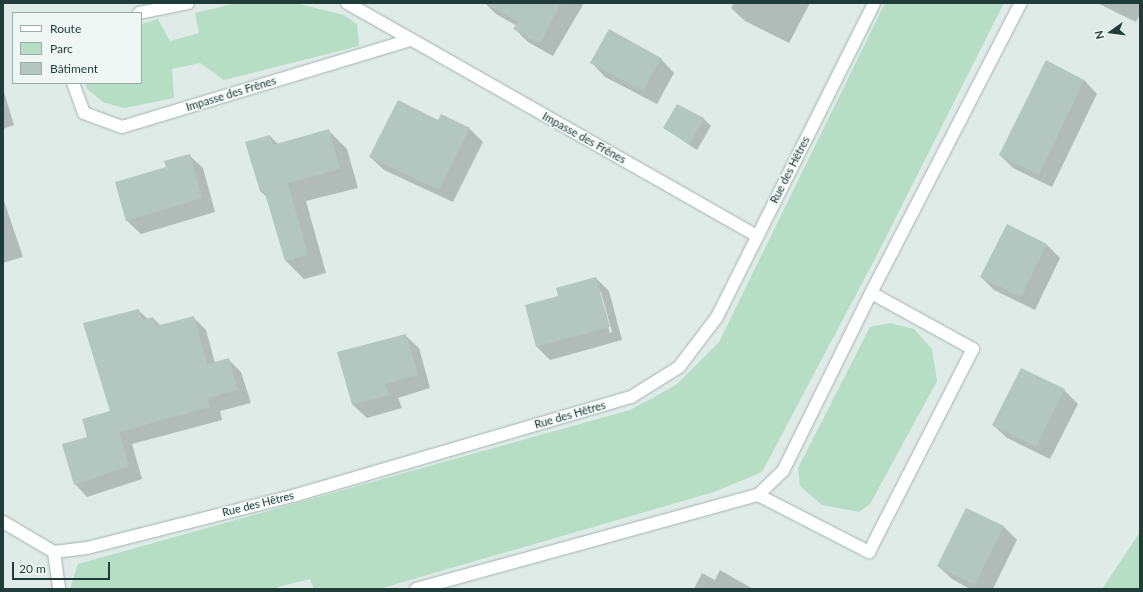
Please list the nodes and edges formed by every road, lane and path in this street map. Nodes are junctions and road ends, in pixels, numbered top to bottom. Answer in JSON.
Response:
{"nodes":[{"id":1,"x":188,"y":3,"type":"edge"},
{"id":2,"x":347,"y":3,"type":"edge"},
{"id":3,"x":874,"y":3,"type":"edge"},
{"id":4,"x":1021,"y":3,"type":"edge"},
{"id":5,"x":142,"y":12,"type":"edge"},
{"id":6,"x":410,"y":40,"type":"junction"},
{"id":7,"x":73,"y":84,"type":"edge"},
{"id":8,"x":757,"y":236,"type":"junction"},
{"id":9,"x":871,"y":293,"type":"junction"},
{"id":10,"x":758,"y":495,"type":"junction"},
{"id":11,"x":3,"y":522,"type":"edge"},
{"id":12,"x":54,"y":552,"type":"junction"},
{"id":13,"x":59,"y":589,"type":"edge"},
{"id":14,"x":416,"y":589,"type":"edge"}],
"edges":[{"from":1,"to":5,"type":"street"},
{"from":2,"to":6,"type":"street","name":"Impasse des Frênes"},
{"from":3,"to":8,"type":"street","name":"Rue des Hêtres"},
{"from":4,"to":9,"type":"street"},
{"from":6,"to":7,"type":"street","name":"Impasse des Frênes"},
{"from":6,"to":8,"type":"street","name":"Impasse des Frênes"},
{"from":8,"to":12,"type":"street","name":"Rue des Hêtres"},
{"from":9,"to":10,"type":"street"},
{"from":9,"to":10,"type":"street"},
{"from":10,"to":14,"type":"street"},
{"from":11,"to":12,"type":"street"},
{"from":12,"to":13,"type":"street"}]}
